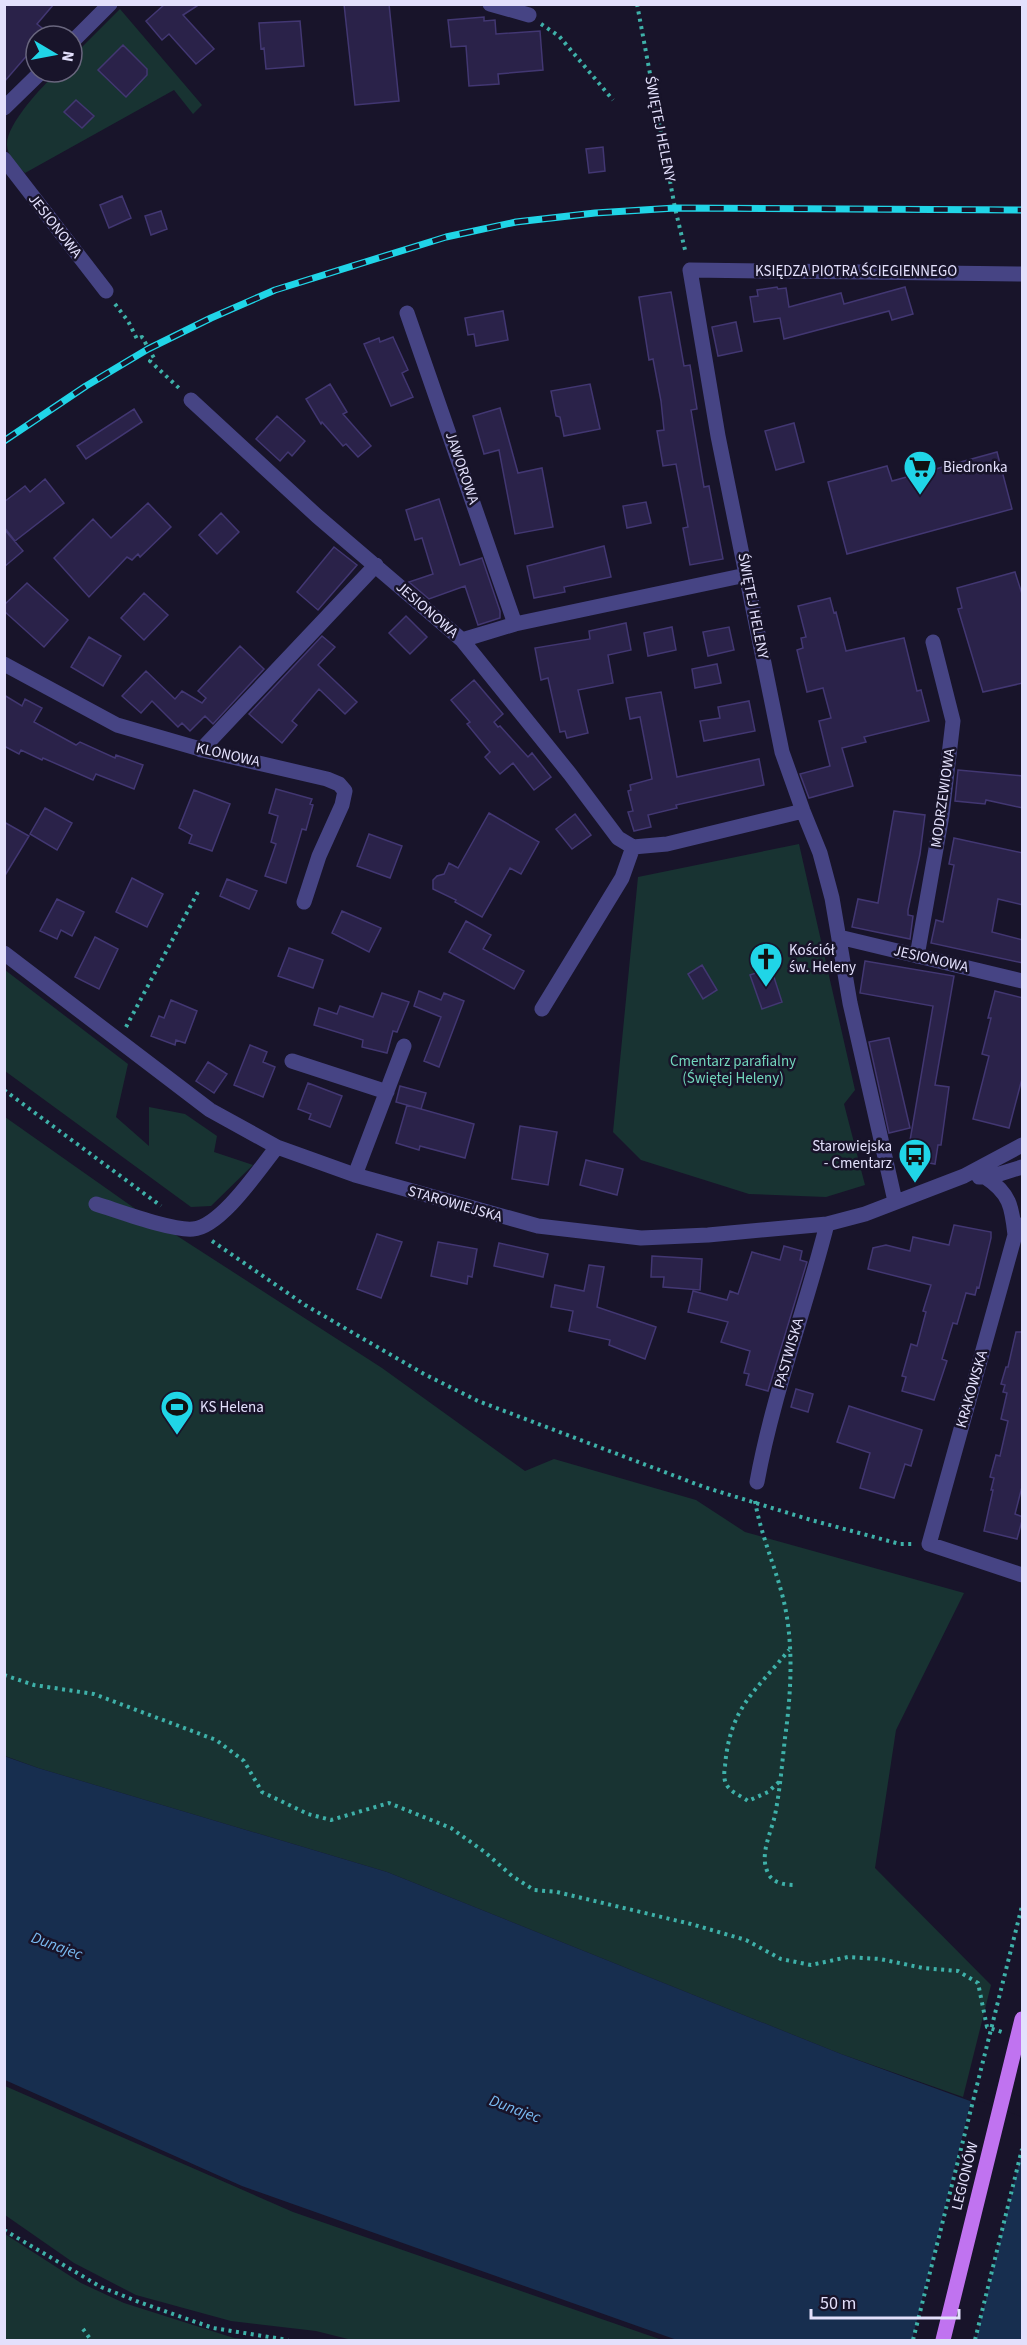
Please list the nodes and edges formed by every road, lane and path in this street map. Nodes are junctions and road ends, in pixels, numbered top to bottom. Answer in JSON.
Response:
{"nodes":[{"id":1,"x":110,"y":4,"type":"edge"},
{"id":2,"x":490,"y":4,"type":"edge"},
{"id":3,"x":637,"y":4,"type":"edge"},
{"id":4,"x":529,"y":15,"type":"joint"},
{"id":5,"x":84,"y":30,"type":"edge"},
{"id":6,"x":29,"y":84,"type":"edge"},
{"id":7,"x":613,"y":100,"type":"dead end"},
{"id":8,"x":4,"y":108,"type":"edge"},
{"id":9,"x":4,"y":159,"type":"edge"},
{"id":10,"x":690,"y":270,"type":"junction"},
{"id":11,"x":1023,"y":273,"type":"edge"},
{"id":12,"x":106,"y":291,"type":"joint"},
{"id":13,"x":407,"y":313,"type":"dead end"},
{"id":14,"x":191,"y":400,"type":"joint"},
{"id":15,"x":376,"y":565,"type":"junction"},
{"id":16,"x":746,"y":574,"type":"junction"},
{"id":17,"x":515,"y":624,"type":"junction"},
{"id":18,"x":462,"y":640,"type":"junction"},
{"id":19,"x":933,"y":642,"type":"dead end"},
{"id":20,"x":4,"y":664,"type":"edge"},
{"id":21,"x":201,"y":750,"type":"junction"},
{"id":22,"x":803,"y":811,"type":"junction"},
{"id":23,"x":633,"y":847,"type":"junction"},
{"id":24,"x":200,"y":888,"type":"dead end"},
{"id":25,"x":304,"y":902,"type":"dead end"},
{"id":26,"x":839,"y":937,"type":"junction"},
{"id":27,"x":4,"y":953,"type":"edge"},
{"id":28,"x":917,"y":956,"type":"junction"},
{"id":29,"x":1023,"y":981,"type":"edge"},
{"id":30,"x":542,"y":1009,"type":"dead end"},
{"id":31,"x":119,"y":1040,"type":"junction"},
{"id":32,"x":404,"y":1046,"type":"dead end"},
{"id":33,"x":292,"y":1061,"type":"dead end"},
{"id":34,"x":4,"y":1090,"type":"edge"},
{"id":35,"x":387,"y":1092,"type":"junction"},
{"id":36,"x":1023,"y":1145,"type":"edge"},
{"id":37,"x":277,"y":1147,"type":"junction"},
{"id":38,"x":1023,"y":1167,"type":"edge"},
{"id":39,"x":355,"y":1175,"type":"junction"},
{"id":40,"x":964,"y":1176,"type":"junction"},
{"id":41,"x":985,"y":1177,"type":"junction"},
{"id":42,"x":895,"y":1201,"type":"junction"},
{"id":43,"x":96,"y":1204,"type":"dead end"},
{"id":44,"x":168,"y":1211,"type":"dead end"},
{"id":45,"x":827,"y":1224,"type":"junction"},
{"id":46,"x":196,"y":1229,"type":"junction"},
{"id":47,"x":1019,"y":1230,"type":"edge"},
{"id":48,"x":757,"y":1482,"type":"joint"},
{"id":49,"x":755,"y":1502,"type":"junction"},
{"id":50,"x":929,"y":1544,"type":"junction"},
{"id":51,"x":1023,"y":1575,"type":"edge"},
{"id":52,"x":789,"y":1649,"type":"junction"},
{"id":53,"x":4,"y":1675,"type":"edge"},
{"id":54,"x":779,"y":1782,"type":"junction"},
{"id":55,"x":795,"y":1885,"type":"dead end"},
{"id":56,"x":1023,"y":1906,"type":"edge"},
{"id":57,"x":1023,"y":2019,"type":"edge"},
{"id":58,"x":1005,"y":2032,"type":"dead end"},
{"id":59,"x":1023,"y":2149,"type":"edge"},
{"id":60,"x":4,"y":2230,"type":"edge"},
{"id":61,"x":83,"y":2329,"type":"dead end"},
{"id":62,"x":91,"y":2340,"type":"edge"},
{"id":63,"x":288,"y":2340,"type":"edge"},
{"id":64,"x":913,"y":2340,"type":"edge"},
{"id":65,"x":943,"y":2340,"type":"edge"},
{"id":66,"x":975,"y":2340,"type":"edge"}],
"edges":[{"from":1,"to":5,"type":"street"},
{"from":2,"to":4,"type":"street"},
{"from":3,"to":10,"type":"path","name":"ŚWIĘTEJ HELENY"},
{"from":4,"to":7,"type":"path"},
{"from":6,"to":8,"type":"street"},
{"from":9,"to":12,"type":"street","name":"JESIONOWA"},
{"from":10,"to":11,"type":"street","name":"KSIĘDZA PIOTRA ŚCIEGIENNEGO"},
{"from":10,"to":16,"type":"street","name":"ŚWIĘTEJ HELENY"},
{"from":12,"to":14,"type":"path"},
{"from":13,"to":17,"type":"street","name":"JAWOROWA"},
{"from":14,"to":15,"type":"street","name":"JESIONOWA"},
{"from":15,"to":18,"type":"street","name":"JESIONOWA"},
{"from":15,"to":21,"type":"street"},
{"from":16,"to":17,"type":"street"},
{"from":16,"to":22,"type":"street","name":"ŚWIĘTEJ HELENY"},
{"from":17,"to":18,"type":"street"},
{"from":18,"to":23,"type":"street","name":"JESIONOWA"},
{"from":19,"to":28,"type":"street","name":"MODRZEWIOWA"},
{"from":20,"to":21,"type":"street","name":"KLONOWA"},
{"from":21,"to":25,"type":"street","name":"KLONOWA"},
{"from":22,"to":23,"type":"street"},
{"from":22,"to":26,"type":"street","name":"ŚWIĘTEJ HELENY"},
{"from":23,"to":30,"type":"street"},
{"from":24,"to":31,"type":"path"},
{"from":26,"to":28,"type":"street","name":"JESIONOWA"},
{"from":26,"to":42,"type":"street","name":"ŚWIĘTEJ HELENY"},
{"from":27,"to":31,"type":"street","name":"STAROWIEJSKA"},
{"from":28,"to":29,"type":"street","name":"JESIONOWA"},
{"from":31,"to":37,"type":"street","name":"STAROWIEJSKA"},
{"from":32,"to":35,"type":"street"},
{"from":33,"to":35,"type":"street"},
{"from":34,"to":44,"type":"path"},
{"from":35,"to":39,"type":"street"},
{"from":36,"to":40,"type":"street","name":"STAROWIEJSKA"},
{"from":37,"to":39,"type":"street","name":"STAROWIEJSKA"},
{"from":37,"to":46,"type":"street"},
{"from":38,"to":41,"type":"street","name":"STAROWIEJSKA"},
{"from":39,"to":45,"type":"street","name":"STAROWIEJSKA"},
{"from":40,"to":41,"type":"street","name":"STAROWIEJSKA"},
{"from":40,"to":42,"type":"street","name":"STAROWIEJSKA"},
{"from":41,"to":47,"type":"street","name":"KRAKOWSKA"},
{"from":42,"to":45,"type":"street","name":"STAROWIEJSKA"},
{"from":43,"to":46,"type":"street"},
{"from":45,"to":48,"type":"street","name":"PASTWISKA"},
{"from":46,"to":49,"type":"path"},
{"from":47,"to":50,"type":"street","name":"KRAKOWSKA"},
{"from":48,"to":49,"type":"path"},
{"from":49,"to":50,"type":"path"},
{"from":49,"to":52,"type":"path"},
{"from":50,"to":51,"type":"street"},
{"from":52,"to":54,"type":"path"},
{"from":52,"to":54,"type":"path"},
{"from":53,"to":58,"type":"path"},
{"from":54,"to":55,"type":"path"},
{"from":56,"to":64,"type":"path"},
{"from":57,"to":65,"type":"main road","name":"LEGIONÓW"},
{"from":59,"to":66,"type":"path"},
{"from":60,"to":63,"type":"path"},
{"from":61,"to":62,"type":"path"}]}
